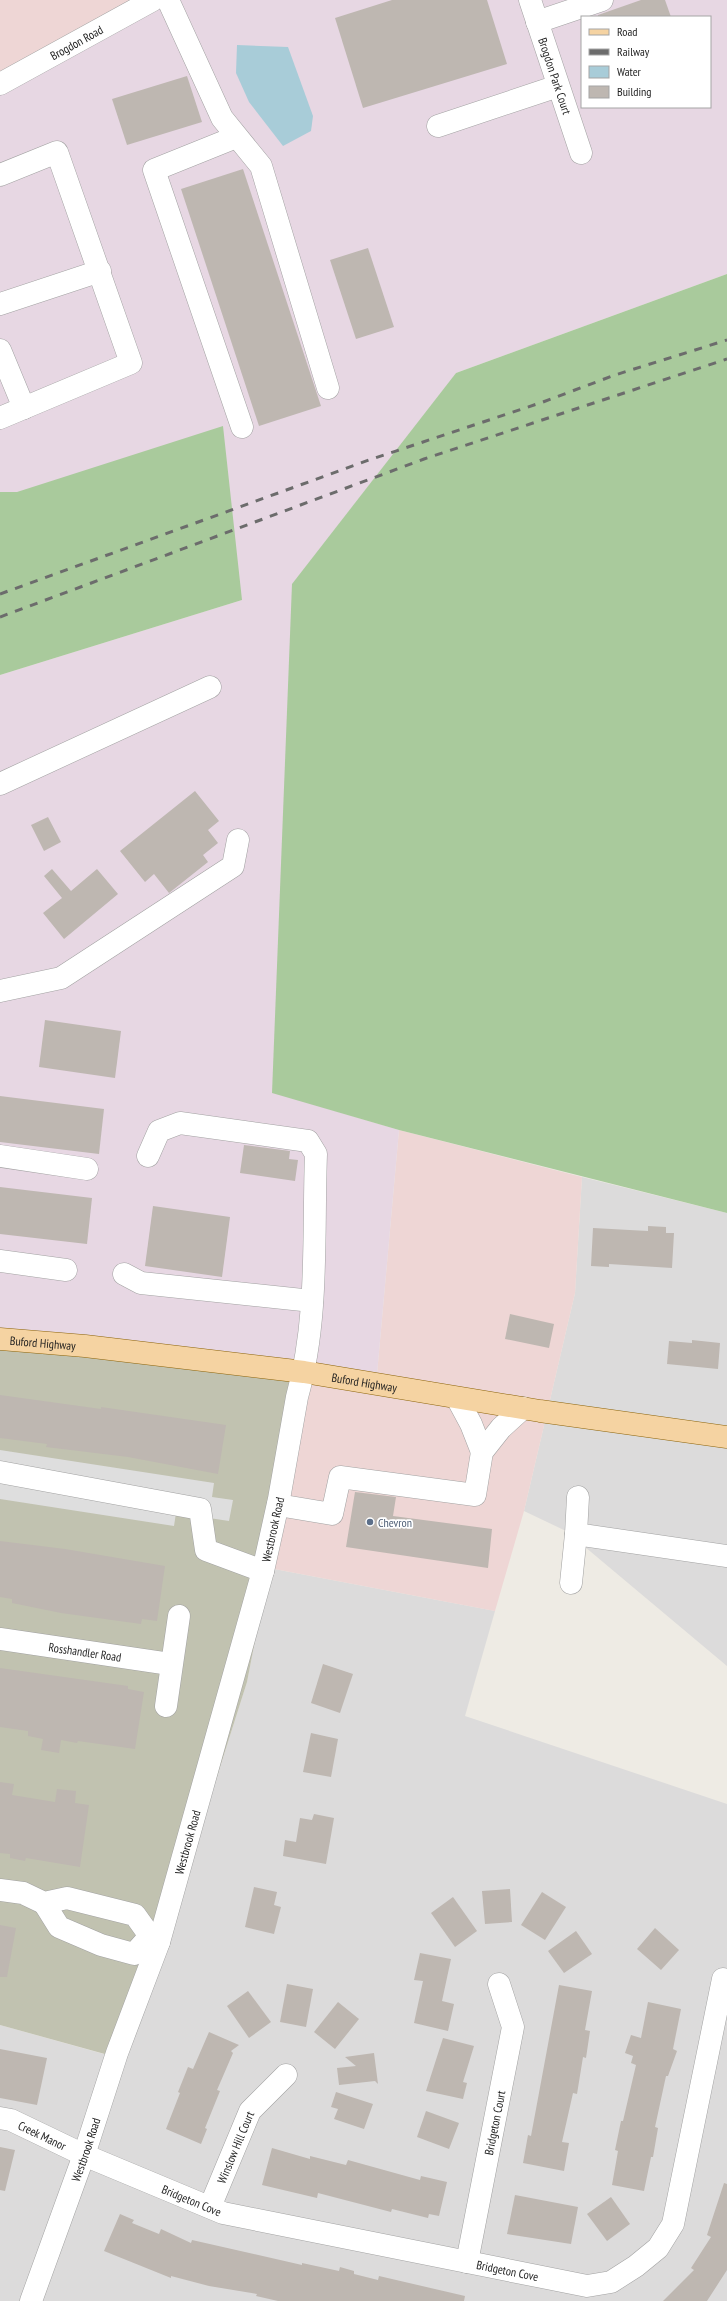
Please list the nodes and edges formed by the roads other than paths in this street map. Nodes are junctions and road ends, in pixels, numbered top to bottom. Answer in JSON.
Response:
{"nodes":[{"id":1,"x":153,"y":0,"type":"edge"},
{"id":2,"x":168,"y":0,"type":"edge"},
{"id":3,"x":530,"y":0,"type":"edge"},
{"id":4,"x":602,"y":0,"type":"edge"},
{"id":5,"x":537,"y":22,"type":"junction"},
{"id":6,"x":0,"y":84,"type":"edge"},
{"id":7,"x":558,"y":86,"type":"junction"},
{"id":8,"x":438,"y":126,"type":"dead end"},
{"id":9,"x":236,"y":137,"type":"junction"},
{"id":10,"x":581,"y":153,"type":"dead end"},
{"id":11,"x":0,"y":175,"type":"edge"},
{"id":12,"x":100,"y":271,"type":"junction"},
{"id":13,"x":0,"y":304,"type":"edge"},
{"id":14,"x":0,"y":350,"type":"edge"},
{"id":15,"x":328,"y":388,"type":"dead end"},
{"id":16,"x":24,"y":408,"type":"junction"},
{"id":17,"x":0,"y":418,"type":"edge"},
{"id":18,"x":242,"y":427,"type":"dead end"},
{"id":19,"x":210,"y":687,"type":"dead end"},
{"id":20,"x":0,"y":784,"type":"edge"},
{"id":21,"x":238,"y":840,"type":"dead end"},
{"id":22,"x":0,"y":991,"type":"edge"},
{"id":23,"x":0,"y":1156,"type":"edge"},
{"id":24,"x":148,"y":1156,"type":"dead end"},
{"id":25,"x":87,"y":1169,"type":"dead end"},
{"id":26,"x":0,"y":1260,"type":"edge"},
{"id":27,"x":66,"y":1270,"type":"dead end"},
{"id":28,"x":124,"y":1274,"type":"dead end"},
{"id":29,"x":312,"y":1301,"type":"junction"},
{"id":30,"x":0,"y":1339,"type":"edge"},
{"id":31,"x":304,"y":1372,"type":"junction"},
{"id":32,"x":457,"y":1398,"type":"junction"},
{"id":33,"x":523,"y":1408,"type":"junction"},
{"id":34,"x":727,"y":1437,"type":"edge"},
{"id":35,"x":482,"y":1452,"type":"junction"},
{"id":36,"x":0,"y":1472,"type":"edge"},
{"id":37,"x":578,"y":1497,"type":"dead end"},
{"id":38,"x":278,"y":1505,"type":"junction"},
{"id":39,"x":576,"y":1534,"type":"junction"},
{"id":40,"x":727,"y":1556,"type":"edge"},
{"id":41,"x":263,"y":1571,"type":"junction"},
{"id":42,"x":571,"y":1583,"type":"dead end"},
{"id":43,"x":179,"y":1616,"type":"dead end"},
{"id":44,"x":0,"y":1638,"type":"edge"},
{"id":45,"x":170,"y":1664,"type":"junction"},
{"id":46,"x":166,"y":1706,"type":"dead end"},
{"id":47,"x":0,"y":1890,"type":"edge"},
{"id":48,"x":44,"y":1903,"type":"junction"},
{"id":49,"x":154,"y":1939,"type":"junction"},
{"id":50,"x":723,"y":1980,"type":"dead end"},
{"id":51,"x":499,"y":1984,"type":"dead end"},
{"id":52,"x":286,"y":2075,"type":"dead end"},
{"id":53,"x":0,"y":2118,"type":"edge"},
{"id":54,"x":84,"y":2155,"type":"junction"},
{"id":55,"x":210,"y":2207,"type":"junction"},
{"id":56,"x":467,"y":2262,"type":"junction"},
{"id":57,"x":31,"y":2301,"type":"edge"}],
"edges":[{"from":1,"to":6,"type":"street","name":"Brogdon Road"},
{"from":2,"to":9,"type":"street"},
{"from":3,"to":5,"type":"street","name":"Brogdon Park Court"},
{"from":4,"to":5,"type":"street"},
{"from":5,"to":7,"type":"street","name":"Brogdon Park Court"},
{"from":7,"to":8,"type":"street"},
{"from":7,"to":10,"type":"street","name":"Brogdon Park Court"},
{"from":9,"to":15,"type":"street"},
{"from":9,"to":18,"type":"street"},
{"from":11,"to":12,"type":"street"},
{"from":12,"to":13,"type":"street"},
{"from":12,"to":16,"type":"street"},
{"from":14,"to":16,"type":"street"},
{"from":16,"to":17,"type":"street"},
{"from":19,"to":20,"type":"street"},
{"from":21,"to":22,"type":"street"},
{"from":23,"to":25,"type":"street"},
{"from":24,"to":29,"type":"street","name":"Westbrook Road"},
{"from":26,"to":27,"type":"street"},
{"from":28,"to":29,"type":"street"},
{"from":29,"to":31,"type":"street","name":"Westbrook Road"},
{"from":30,"to":31,"type":"main road","name":"Buford Highway"},
{"from":31,"to":32,"type":"main road","name":"Buford Highway"},
{"from":31,"to":38,"type":"street","name":"Westbrook Road"},
{"from":32,"to":33,"type":"main road","name":"Buford Highway"},
{"from":32,"to":35,"type":"street"},
{"from":33,"to":34,"type":"main road","name":"Buford Highway"},
{"from":33,"to":35,"type":"street"},
{"from":35,"to":38,"type":"street"},
{"from":36,"to":41,"type":"street"},
{"from":37,"to":39,"type":"street"},
{"from":38,"to":41,"type":"street","name":"Westbrook Road"},
{"from":39,"to":40,"type":"street"},
{"from":39,"to":42,"type":"street"},
{"from":41,"to":49,"type":"street","name":"Westbrook Road"},
{"from":43,"to":45,"type":"street"},
{"from":44,"to":45,"type":"street","name":"Rosshandler Road"},
{"from":45,"to":46,"type":"street"},
{"from":47,"to":48,"type":"street"},
{"from":48,"to":49,"type":"street"},
{"from":48,"to":49,"type":"street"},
{"from":49,"to":54,"type":"street","name":"Westbrook Road"},
{"from":50,"to":56,"type":"street","name":"Bridgeton Cove"},
{"from":51,"to":56,"type":"street","name":"Bridgeton Court"},
{"from":52,"to":55,"type":"street","name":"Winslow Hill Court"},
{"from":53,"to":54,"type":"street","name":"Creek Manor"},
{"from":54,"to":55,"type":"street","name":"Bridgeton Cove"},
{"from":54,"to":57,"type":"street","name":"Westbrook Road"},
{"from":55,"to":56,"type":"street","name":"Bridgeton Cove"}]}
